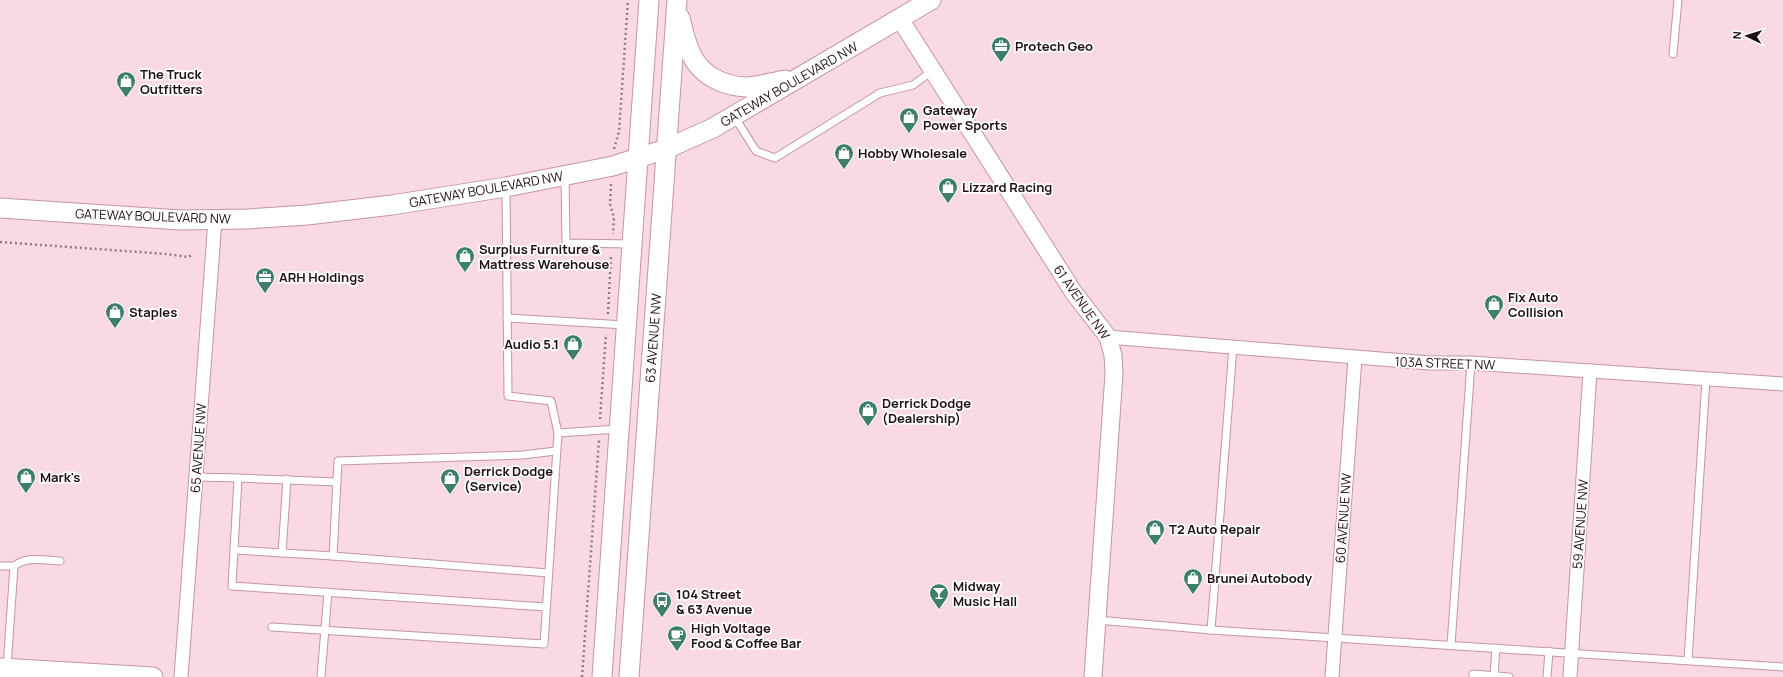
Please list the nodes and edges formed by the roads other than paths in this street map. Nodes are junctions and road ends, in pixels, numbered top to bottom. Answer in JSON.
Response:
{"nodes":[{"id":1,"x":648,"y":0,"type":"edge"},
{"id":2,"x":931,"y":0,"type":"edge"},
{"id":3,"x":1678,"y":0,"type":"edge"},
{"id":4,"x":677,"y":4,"type":"edge"},
{"id":5,"x":900,"y":18,"type":"junction"},
{"id":6,"x":1673,"y":54,"type":"dead end"},
{"id":7,"x":932,"y":71,"type":"junction"},
{"id":8,"x":798,"y":78,"type":"junction"},
{"id":9,"x":734,"y":116,"type":"junction"},
{"id":10,"x":666,"y":149,"type":"junction"},
{"id":11,"x":638,"y":158,"type":"junction"},
{"id":12,"x":565,"y":176,"type":"junction"},
{"id":13,"x":506,"y":188,"type":"junction"},
{"id":14,"x":0,"y":208,"type":"edge"},
{"id":15,"x":215,"y":220,"type":"junction"},
{"id":16,"x":632,"y":244,"type":"junction"},
{"id":17,"x":508,"y":318,"type":"junction"},
{"id":18,"x":626,"y":325,"type":"junction"},
{"id":19,"x":1108,"y":337,"type":"junction"},
{"id":20,"x":1233,"y":347,"type":"junction"},
{"id":21,"x":1355,"y":358,"type":"junction"},
{"id":22,"x":1471,"y":363,"type":"junction"},
{"id":23,"x":1590,"y":371,"type":"junction"},
{"id":24,"x":1706,"y":379,"type":"junction"},
{"id":25,"x":1783,"y":384,"type":"edge"},
{"id":26,"x":619,"y":429,"type":"junction"},
{"id":27,"x":558,"y":433,"type":"junction"},
{"id":28,"x":556,"y":451,"type":"junction"},
{"id":29,"x":196,"y":477,"type":"junction"},
{"id":30,"x":238,"y":478,"type":"junction"},
{"id":31,"x":287,"y":479,"type":"junction"},
{"id":32,"x":337,"y":482,"type":"junction"},
{"id":33,"x":234,"y":550,"type":"junction"},
{"id":34,"x":282,"y":553,"type":"junction"},
{"id":35,"x":332,"y":556,"type":"junction"},
{"id":36,"x":60,"y":561,"type":"dead end"},
{"id":37,"x":0,"y":566,"type":"edge"},
{"id":38,"x":14,"y":566,"type":"junction"},
{"id":39,"x":548,"y":573,"type":"junction"},
{"id":40,"x":328,"y":592,"type":"junction"},
{"id":41,"x":546,"y":607,"type":"junction"},
{"id":42,"x":1097,"y":620,"type":"junction"},
{"id":43,"x":272,"y":626,"type":"dead end"},
{"id":44,"x":325,"y":630,"type":"junction"},
{"id":45,"x":1211,"y":630,"type":"junction"},
{"id":46,"x":1334,"y":638,"type":"junction"},
{"id":47,"x":1451,"y":645,"type":"junction"},
{"id":48,"x":1496,"y":648,"type":"junction"},
{"id":49,"x":1549,"y":651,"type":"junction"},
{"id":50,"x":1572,"y":652,"type":"junction"},
{"id":51,"x":1688,"y":660,"type":"junction"},
{"id":52,"x":1783,"y":667,"type":"edge"},
{"id":53,"x":12,"y":670,"type":"edge"},
{"id":54,"x":1494,"y":676,"type":"junction"},
{"id":55,"x":153,"y":677,"type":"edge"},
{"id":56,"x":181,"y":677,"type":"edge"},
{"id":57,"x":321,"y":677,"type":"edge"},
{"id":58,"x":602,"y":677,"type":"edge"},
{"id":59,"x":629,"y":677,"type":"edge"},
{"id":60,"x":1093,"y":677,"type":"edge"},
{"id":61,"x":1332,"y":677,"type":"edge"},
{"id":62,"x":1473,"y":677,"type":"edge"},
{"id":63,"x":1509,"y":677,"type":"edge"},
{"id":64,"x":1547,"y":677,"type":"edge"},
{"id":65,"x":1570,"y":677,"type":"edge"}],
"edges":[{"from":1,"to":11,"type":"main road"},
{"from":2,"to":5,"type":"main road","name":"GATEWAY BOULEVARD NW"},
{"from":3,"to":6,"type":"lane"},
{"from":4,"to":8,"type":"main road"},
{"from":4,"to":10,"type":"main road","name":"63 AVENUE NW"},
{"from":5,"to":7,"type":"street","name":"61 AVENUE NW"},
{"from":5,"to":8,"type":"main road","name":"GATEWAY BOULEVARD NW"},
{"from":7,"to":9,"type":"lane"},
{"from":7,"to":19,"type":"street","name":"61 AVENUE NW"},
{"from":8,"to":9,"type":"main road","name":"GATEWAY BOULEVARD NW"},
{"from":9,"to":10,"type":"main road","name":"GATEWAY BOULEVARD NW"},
{"from":10,"to":11,"type":"main road","name":"GATEWAY BOULEVARD NW"},
{"from":10,"to":59,"type":"main road","name":"63 AVENUE NW"},
{"from":11,"to":12,"type":"main road","name":"GATEWAY BOULEVARD NW"},
{"from":11,"to":16,"type":"main road"},
{"from":12,"to":13,"type":"main road","name":"GATEWAY BOULEVARD NW"},
{"from":12,"to":16,"type":"lane"},
{"from":13,"to":15,"type":"main road","name":"GATEWAY BOULEVARD NW"},
{"from":13,"to":17,"type":"lane"},
{"from":14,"to":15,"type":"main road","name":"GATEWAY BOULEVARD NW"},
{"from":15,"to":29,"type":"street","name":"65 AVENUE NW"},
{"from":16,"to":18,"type":"main road"},
{"from":17,"to":18,"type":"lane"},
{"from":17,"to":27,"type":"lane"},
{"from":18,"to":26,"type":"main road"},
{"from":19,"to":20,"type":"street","name":"103A STREET NW"},
{"from":19,"to":42,"type":"street","name":"61 AVENUE NW"},
{"from":20,"to":21,"type":"street","name":"103A STREET NW"},
{"from":20,"to":45,"type":"lane"},
{"from":21,"to":22,"type":"street","name":"103A STREET NW"},
{"from":21,"to":46,"type":"street","name":"60 AVENUE NW"},
{"from":22,"to":23,"type":"street","name":"103A STREET NW"},
{"from":22,"to":47,"type":"lane"},
{"from":23,"to":24,"type":"street","name":"103A STREET NW"},
{"from":23,"to":50,"type":"street","name":"59 AVENUE NW"},
{"from":24,"to":25,"type":"street","name":"103A STREET NW"},
{"from":24,"to":51,"type":"lane"},
{"from":26,"to":27,"type":"lane"},
{"from":26,"to":58,"type":"main road"},
{"from":27,"to":28,"type":"lane"},
{"from":28,"to":32,"type":"lane"},
{"from":28,"to":39,"type":"lane"},
{"from":29,"to":30,"type":"lane"},
{"from":29,"to":56,"type":"street","name":"65 AVENUE NW"},
{"from":30,"to":31,"type":"lane"},
{"from":30,"to":33,"type":"lane"},
{"from":31,"to":32,"type":"lane"},
{"from":31,"to":34,"type":"lane"},
{"from":32,"to":35,"type":"lane"},
{"from":33,"to":34,"type":"lane"},
{"from":33,"to":40,"type":"lane"},
{"from":34,"to":35,"type":"lane"},
{"from":35,"to":39,"type":"lane"},
{"from":36,"to":38,"type":"lane"},
{"from":37,"to":38,"type":"lane"},
{"from":38,"to":53,"type":"lane"},
{"from":39,"to":41,"type":"lane"},
{"from":40,"to":41,"type":"lane"},
{"from":40,"to":44,"type":"lane"},
{"from":41,"to":44,"type":"lane"},
{"from":42,"to":45,"type":"lane"},
{"from":42,"to":60,"type":"street","name":"61 AVENUE NW"},
{"from":43,"to":44,"type":"lane"},
{"from":44,"to":57,"type":"lane"},
{"from":45,"to":46,"type":"lane"},
{"from":46,"to":47,"type":"lane"},
{"from":46,"to":61,"type":"street","name":"60 AVENUE NW"},
{"from":47,"to":48,"type":"lane"},
{"from":48,"to":49,"type":"lane"},
{"from":48,"to":54,"type":"lane"},
{"from":49,"to":50,"type":"lane"},
{"from":49,"to":64,"type":"lane"},
{"from":50,"to":51,"type":"lane"},
{"from":50,"to":65,"type":"street","name":"59 AVENUE NW"},
{"from":51,"to":52,"type":"lane"},
{"from":53,"to":55,"type":"main road"},
{"from":54,"to":62,"type":"lane"},
{"from":54,"to":63,"type":"lane"}]}
